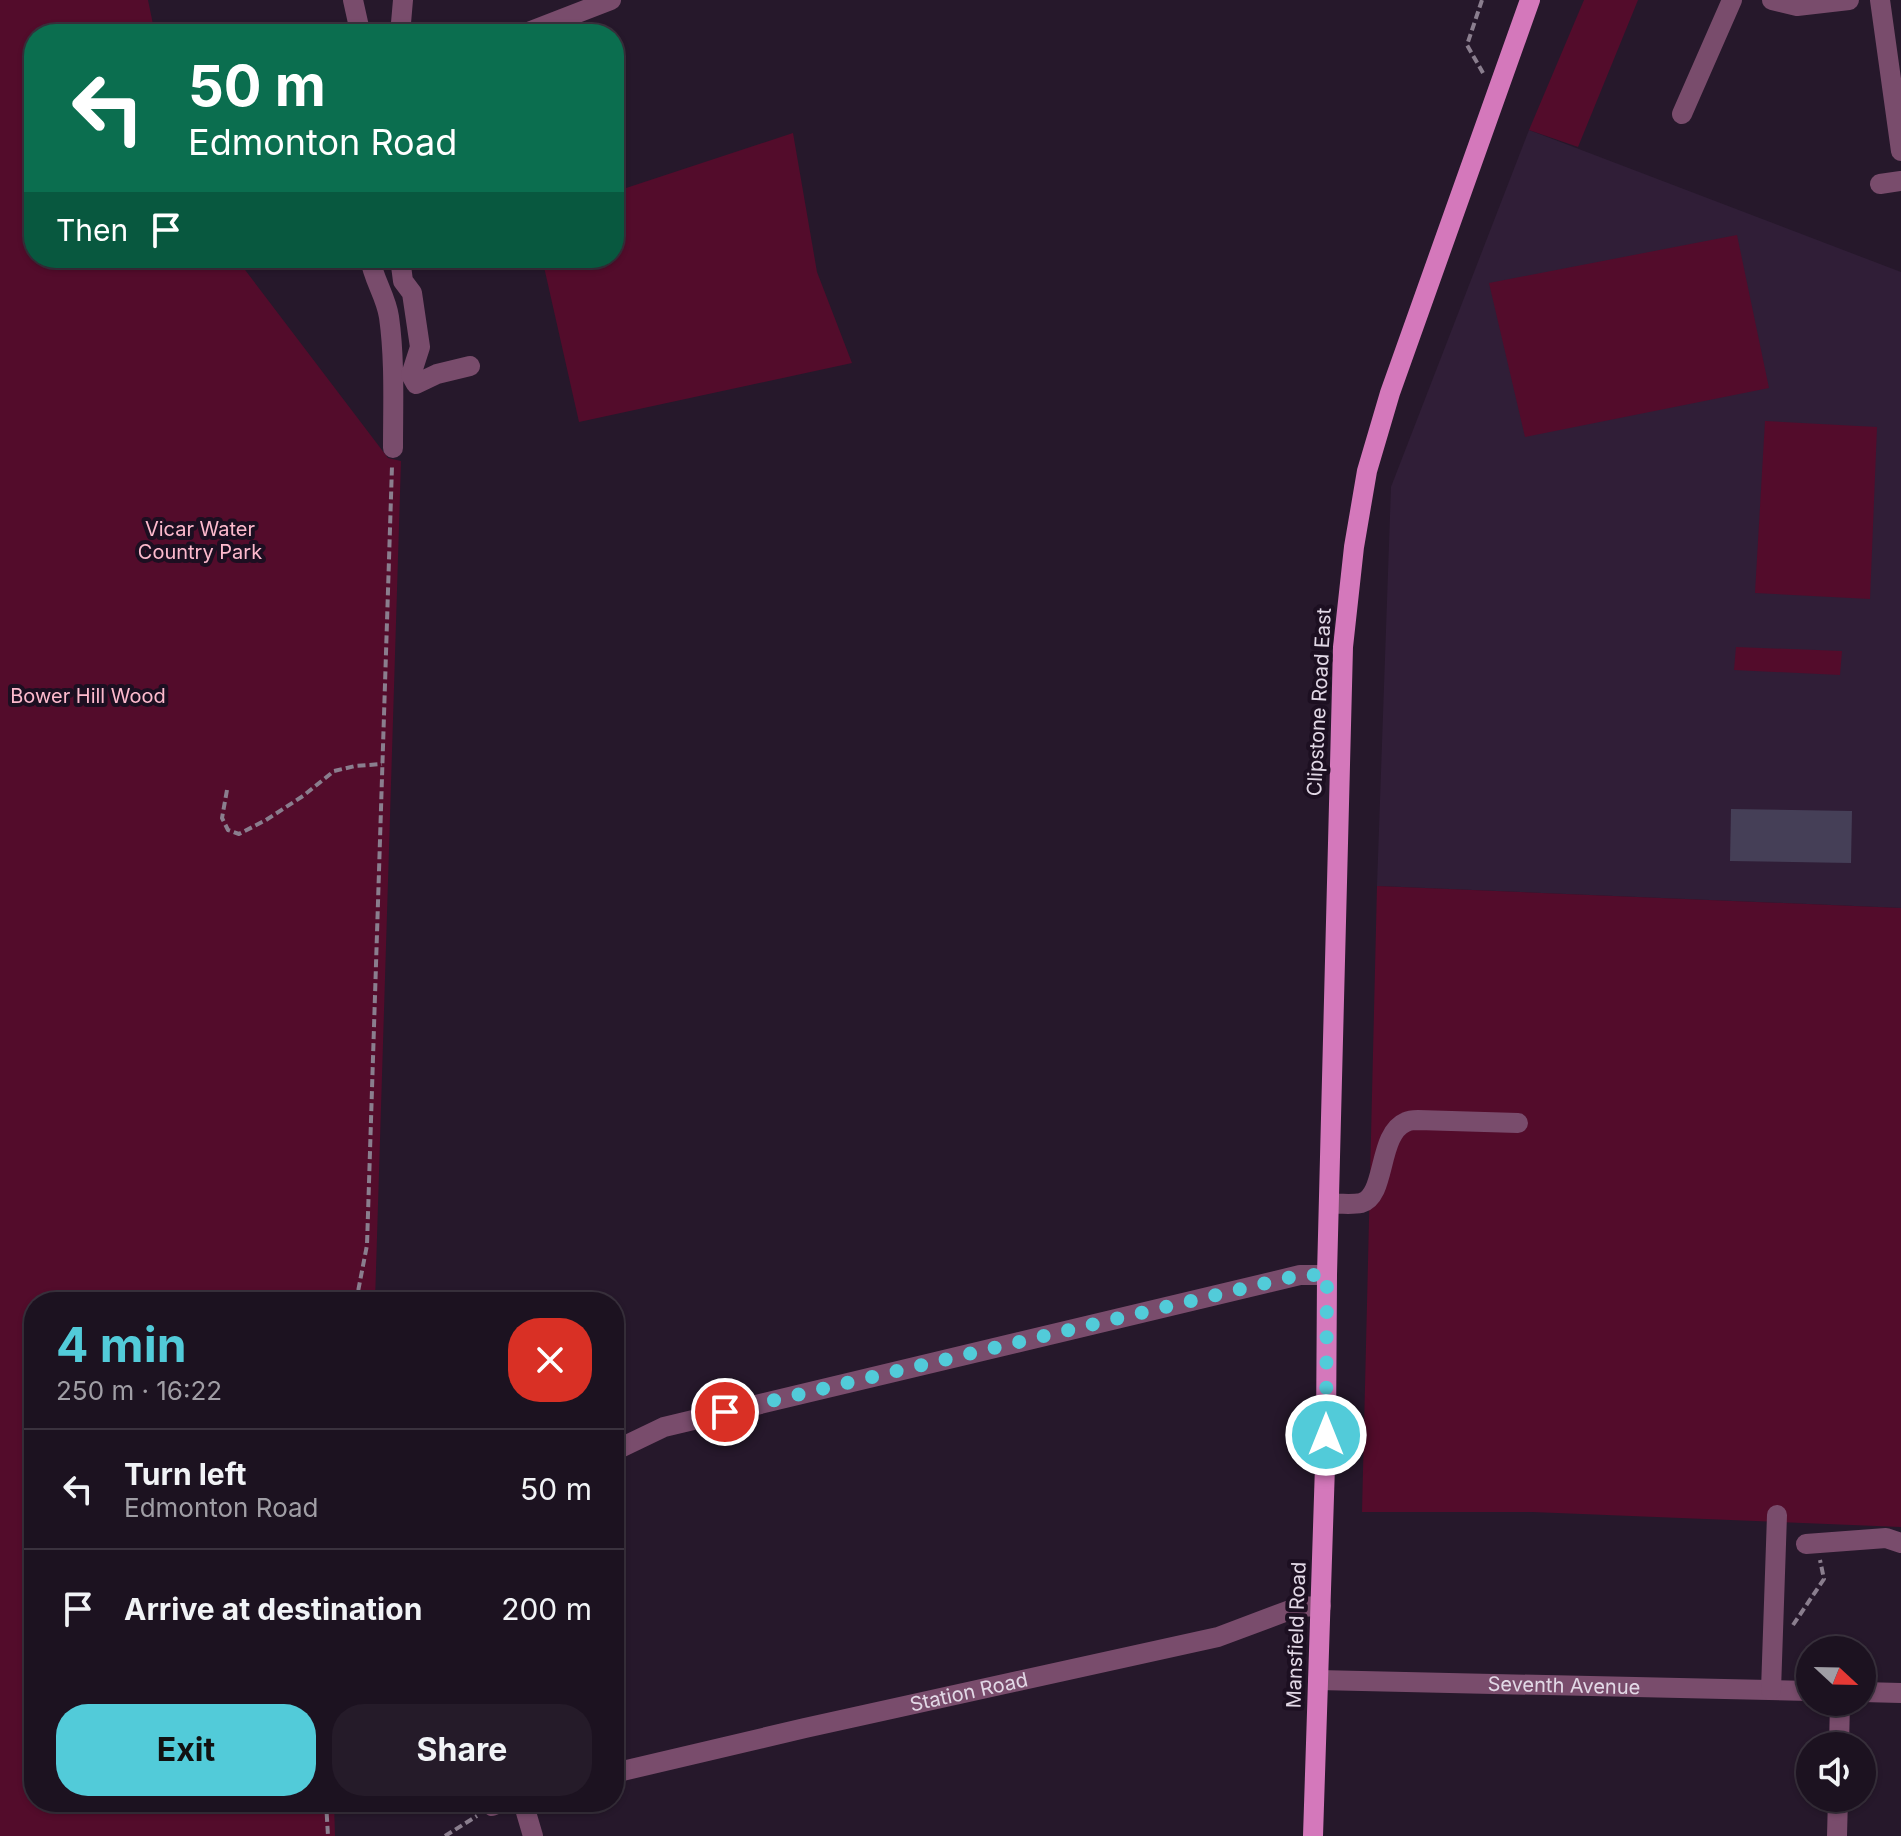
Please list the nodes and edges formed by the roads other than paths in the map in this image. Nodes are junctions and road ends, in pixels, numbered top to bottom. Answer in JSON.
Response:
{"nodes":[{"id":1,"x":353,"y":0,"type":"edge"},
{"id":2,"x":403,"y":0,"type":"edge"},
{"id":3,"x":611,"y":0,"type":"edge"},
{"id":4,"x":1530,"y":0,"type":"edge"},
{"id":5,"x":1732,"y":0,"type":"edge"},
{"id":6,"x":1772,"y":0,"type":"edge"},
{"id":7,"x":1849,"y":0,"type":"edge"},
{"id":8,"x":1880,"y":0,"type":"edge"},
{"id":9,"x":358,"y":24,"type":"edge"},
{"id":10,"x":401,"y":24,"type":"edge"},
{"id":11,"x":549,"y":24,"type":"edge"},
{"id":12,"x":1682,"y":114,"type":"dead end"},
{"id":13,"x":1901,"y":151,"type":"edge"},
{"id":14,"x":1901,"y":181,"type":"edge"},
{"id":15,"x":1880,"y":184,"type":"dead end"},
{"id":16,"x":371,"y":268,"type":"edge"},
{"id":17,"x":401,"y":268,"type":"edge"},
{"id":18,"x":470,"y":366,"type":"dead end"},
{"id":19,"x":393,"y":448,"type":"road end"},
{"id":20,"x":1518,"y":1123,"type":"dead end"},
{"id":21,"x":1329,"y":1204,"type":"junction"},
{"id":22,"x":1327,"y":1275,"type":"junction"},
{"id":23,"x":1326,"y":1435,"type":"joint"},
{"id":24,"x":624,"y":1446,"type":"edge"},
{"id":25,"x":1777,"y":1515,"type":"dead end"},
{"id":26,"x":1901,"y":1543,"type":"edge"},
{"id":27,"x":1806,"y":1544,"type":"road end"},
{"id":28,"x":1321,"y":1606,"type":"junction"},
{"id":29,"x":1318,"y":1680,"type":"junction"},
{"id":30,"x":1771,"y":1690,"type":"junction"},
{"id":31,"x":1796,"y":1691,"type":"edge"},
{"id":32,"x":1876,"y":1692,"type":"edge"},
{"id":33,"x":1901,"y":1693,"type":"edge"},
{"id":34,"x":624,"y":1771,"type":"edge"},
{"id":35,"x":526,"y":1812,"type":"edge"},
{"id":36,"x":1838,"y":1812,"type":"edge"},
{"id":37,"x":533,"y":1836,"type":"edge"},
{"id":38,"x":1313,"y":1836,"type":"edge"},
{"id":39,"x":1837,"y":1836,"type":"edge"}],
"edges":[{"from":1,"to":9,"type":"street"},
{"from":2,"to":10,"type":"street"},
{"from":3,"to":11,"type":"street"},
{"from":4,"to":21,"type":"main road","name":"Clipstone Road East"},
{"from":5,"to":12,"type":"street"},
{"from":6,"to":7,"type":"street"},
{"from":8,"to":13,"type":"street"},
{"from":14,"to":15,"type":"street"},
{"from":16,"to":19,"type":"street"},
{"from":17,"to":18,"type":"street"},
{"from":20,"to":21,"type":"street"},
{"from":21,"to":22,"type":"main road","name":"Clipstone Road East"},
{"from":22,"to":23,"type":"main road","name":"Clipstone Road East"},
{"from":22,"to":24,"type":"street"},
{"from":23,"to":28,"type":"main road","name":"Mansfield Road"},
{"from":25,"to":30,"type":"street"},
{"from":26,"to":27,"type":"street"},
{"from":28,"to":29,"type":"main road","name":"Mansfield Road"},
{"from":28,"to":34,"type":"street","name":"Station Road"},
{"from":29,"to":30,"type":"street","name":"Seventh Avenue"},
{"from":29,"to":38,"type":"main road","name":"Mansfield Road"},
{"from":30,"to":31,"type":"street","name":"Seventh Avenue"},
{"from":32,"to":33,"type":"street"},
{"from":35,"to":37,"type":"street"},
{"from":36,"to":39,"type":"street"}]}
